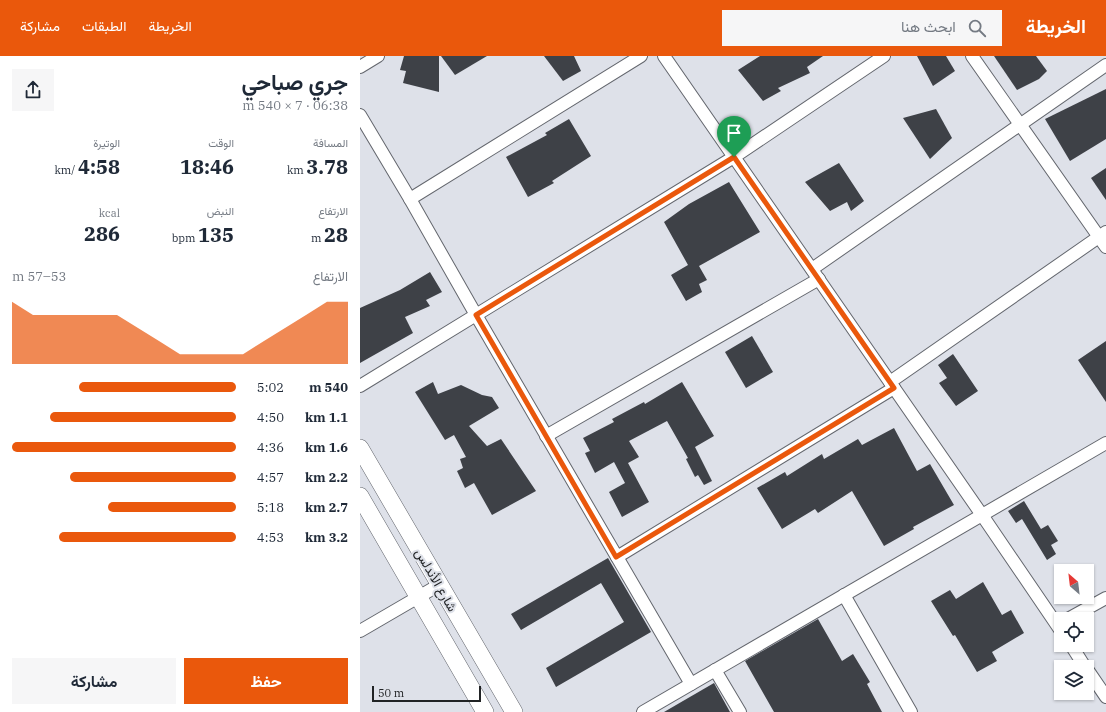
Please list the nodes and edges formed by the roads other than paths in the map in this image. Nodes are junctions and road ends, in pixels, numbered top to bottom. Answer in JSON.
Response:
{"nodes":[{"id":1,"x":378,"y":56,"type":"edge"},
{"id":2,"x":641,"y":56,"type":"edge"},
{"id":3,"x":664,"y":56,"type":"edge"},
{"id":4,"x":884,"y":56,"type":"edge"},
{"id":5,"x":972,"y":56,"type":"edge"},
{"id":6,"x":1106,"y":65,"type":"edge"},
{"id":7,"x":360,"y":67,"type":"edge"},
{"id":8,"x":360,"y":115,"type":"edge"},
{"id":9,"x":1020,"y":124,"type":"junction"},
{"id":10,"x":734,"y":157,"type":"junction"},
{"id":11,"x":410,"y":199,"type":"junction"},
{"id":12,"x":1102,"y":235,"type":"edge"},
{"id":13,"x":1106,"y":248,"type":"edge"},
{"id":14,"x":815,"y":274,"type":"junction"},
{"id":15,"x":476,"y":315,"type":"junction"},
{"id":16,"x":892,"y":385,"type":"junction"},
{"id":17,"x":360,"y":386,"type":"edge"},
{"id":18,"x":546,"y":436,"type":"junction"},
{"id":19,"x":1106,"y":443,"type":"edge"},
{"id":20,"x":360,"y":448,"type":"edge"},
{"id":21,"x":360,"y":496,"type":"edge"},
{"id":22,"x":982,"y":515,"type":"junction"},
{"id":23,"x":616,"y":557,"type":"junction"},
{"id":24,"x":439,"y":585,"type":"junction"},
{"id":25,"x":844,"y":595,"type":"junction"},
{"id":26,"x":418,"y":597,"type":"junction"},
{"id":27,"x":1106,"y":598,"type":"edge"},
{"id":28,"x":1081,"y":612,"type":"edge"},
{"id":29,"x":1054,"y":617,"type":"edge"},
{"id":30,"x":360,"y":631,"type":"edge"},
{"id":31,"x":715,"y":670,"type":"junction"},
{"id":32,"x":1094,"y":680,"type":"edge"},
{"id":33,"x":691,"y":684,"type":"junction"},
{"id":34,"x":1106,"y":697,"type":"edge"},
{"id":35,"x":485,"y":712,"type":"edge"},
{"id":36,"x":514,"y":712,"type":"edge"},
{"id":37,"x":643,"y":712,"type":"edge"},
{"id":38,"x":740,"y":712,"type":"edge"},
{"id":39,"x":911,"y":712,"type":"edge"}],
"edges":[{"from":1,"to":7,"type":"street"},
{"from":2,"to":11,"type":"street"},
{"from":3,"to":10,"type":"street"},
{"from":4,"to":10,"type":"street"},
{"from":5,"to":9,"type":"street"},
{"from":6,"to":9,"type":"street"},
{"from":8,"to":11,"type":"street"},
{"from":9,"to":12,"type":"street"},
{"from":9,"to":14,"type":"street"},
{"from":10,"to":14,"type":"street"},
{"from":10,"to":15,"type":"street"},
{"from":11,"to":15,"type":"street"},
{"from":12,"to":13,"type":"street"},
{"from":12,"to":16,"type":"street"},
{"from":14,"to":16,"type":"street"},
{"from":14,"to":18,"type":"street"},
{"from":15,"to":17,"type":"street"},
{"from":15,"to":18,"type":"street"},
{"from":16,"to":22,"type":"street"},
{"from":16,"to":23,"type":"street"},
{"from":18,"to":23,"type":"street"},
{"from":19,"to":22,"type":"street"},
{"from":20,"to":24,"type":"main road","name":"شارع الأندلس"},
{"from":21,"to":26,"type":"main road","name":"شارع الأندلس"},
{"from":22,"to":25,"type":"street"},
{"from":22,"to":29,"type":"street"},
{"from":23,"to":33,"type":"street"},
{"from":24,"to":26,"type":"street"},
{"from":24,"to":36,"type":"main road","name":"شارع الأندلس"},
{"from":25,"to":31,"type":"street"},
{"from":25,"to":39,"type":"street"},
{"from":26,"to":30,"type":"street"},
{"from":26,"to":35,"type":"main road","name":"شارع الأندلس"},
{"from":27,"to":28,"type":"street"},
{"from":31,"to":33,"type":"street"},
{"from":31,"to":38,"type":"street"},
{"from":32,"to":34,"type":"street"},
{"from":33,"to":37,"type":"street"}]}
